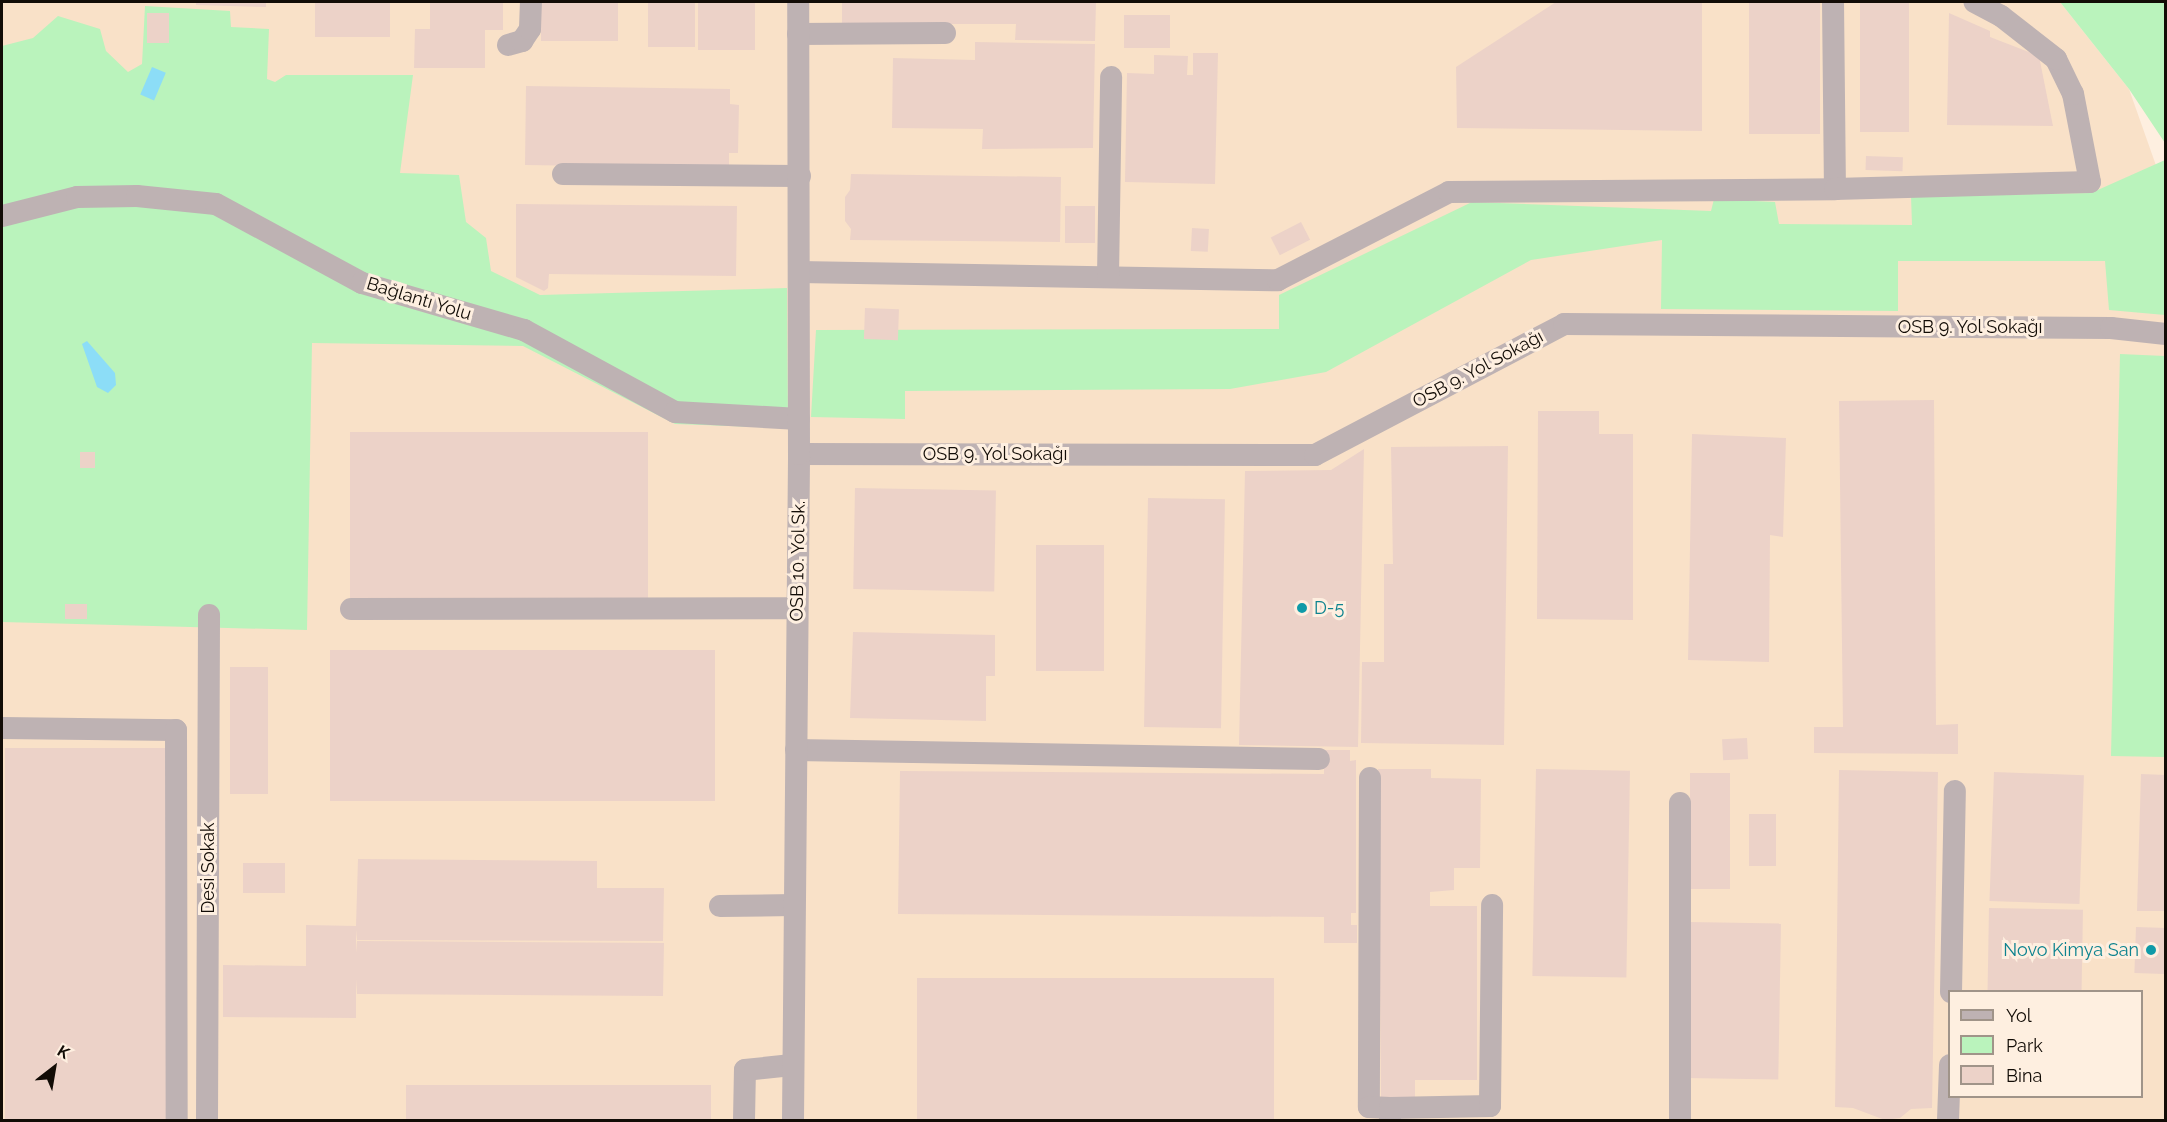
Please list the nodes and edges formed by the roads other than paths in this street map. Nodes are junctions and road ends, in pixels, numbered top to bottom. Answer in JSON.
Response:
{"nodes":[{"id":1,"x":531,"y":2,"type":"edge"},
{"id":2,"x":798,"y":2,"type":"edge"},
{"id":3,"x":1833,"y":2,"type":"edge"},
{"id":4,"x":1975,"y":2,"type":"edge"},
{"id":5,"x":945,"y":33,"type":"dead end"},
{"id":6,"x":798,"y":34,"type":"junction"},
{"id":7,"x":508,"y":45,"type":"dead end"},
{"id":8,"x":1111,"y":77,"type":"dead end"},
{"id":9,"x":563,"y":174,"type":"dead end"},
{"id":10,"x":800,"y":176,"type":"junction"},
{"id":11,"x":1835,"y":189,"type":"junction"},
{"id":12,"x":2,"y":216,"type":"edge"},
{"id":13,"x":800,"y":272,"type":"junction"},
{"id":14,"x":1108,"y":277,"type":"junction"},
{"id":15,"x":2166,"y":334,"type":"edge"},
{"id":16,"x":799,"y":418,"type":"junction"},
{"id":17,"x":799,"y":454,"type":"junction"},
{"id":18,"x":797,"y":608,"type":"junction"},
{"id":19,"x":351,"y":609,"type":"dead end"},
{"id":20,"x":209,"y":615,"type":"dead end"},
{"id":21,"x":2,"y":728,"type":"edge"},
{"id":22,"x":796,"y":750,"type":"junction"},
{"id":23,"x":1319,"y":759,"type":"dead end"},
{"id":24,"x":1370,"y":778,"type":"dead end"},
{"id":25,"x":1955,"y":790,"type":"dead end"},
{"id":26,"x":1680,"y":803,"type":"dead end"},
{"id":27,"x":794,"y":905,"type":"junction"},
{"id":28,"x":1492,"y":905,"type":"dead end"},
{"id":29,"x":720,"y":906,"type":"dead end"},
{"id":30,"x":1951,"y":990,"type":"edge"},
{"id":31,"x":792,"y":1065,"type":"junction"},
{"id":32,"x":1949,"y":1098,"type":"edge"},
{"id":33,"x":1390,"y":1114,"type":"edge"},
{"id":34,"x":177,"y":1120,"type":"edge"},
{"id":35,"x":207,"y":1120,"type":"edge"},
{"id":36,"x":744,"y":1120,"type":"edge"},
{"id":37,"x":793,"y":1120,"type":"edge"},
{"id":38,"x":1680,"y":1120,"type":"edge"},
{"id":39,"x":1948,"y":1120,"type":"edge"}],
"edges":[{"from":1,"to":7,"type":"street"},
{"from":2,"to":6,"type":"street","name":"OSB 10. Yol Sk."},
{"from":3,"to":11,"type":"street"},
{"from":4,"to":11,"type":"street"},
{"from":5,"to":6,"type":"street"},
{"from":6,"to":10,"type":"street","name":"OSB 10. Yol Sk."},
{"from":8,"to":14,"type":"street"},
{"from":9,"to":10,"type":"street"},
{"from":10,"to":13,"type":"street","name":"OSB 10. Yol Sk."},
{"from":11,"to":14,"type":"street"},
{"from":12,"to":16,"type":"street","name":"Bağlantı Yolu"},
{"from":13,"to":14,"type":"street"},
{"from":13,"to":16,"type":"street","name":"OSB 10. Yol Sk."},
{"from":15,"to":17,"type":"street","name":"OSB 9. Yol Sokağı"},
{"from":16,"to":17,"type":"street","name":"OSB 10. Yol Sk."},
{"from":17,"to":18,"type":"street","name":"OSB 10. Yol Sk."},
{"from":18,"to":19,"type":"street"},
{"from":18,"to":22,"type":"street","name":"OSB 10. Yol Sk."},
{"from":20,"to":35,"type":"street","name":"Desi Sokak"},
{"from":21,"to":34,"type":"street"},
{"from":22,"to":23,"type":"street"},
{"from":22,"to":27,"type":"street","name":"OSB 10. Yol Sk."},
{"from":24,"to":33,"type":"street"},
{"from":25,"to":30,"type":"street"},
{"from":26,"to":38,"type":"street"},
{"from":27,"to":29,"type":"street"},
{"from":27,"to":31,"type":"street","name":"OSB 10. Yol Sk."},
{"from":28,"to":33,"type":"street"},
{"from":31,"to":36,"type":"street"},
{"from":31,"to":37,"type":"street","name":"OSB 10. Yol Sk."},
{"from":32,"to":39,"type":"street"}]}
